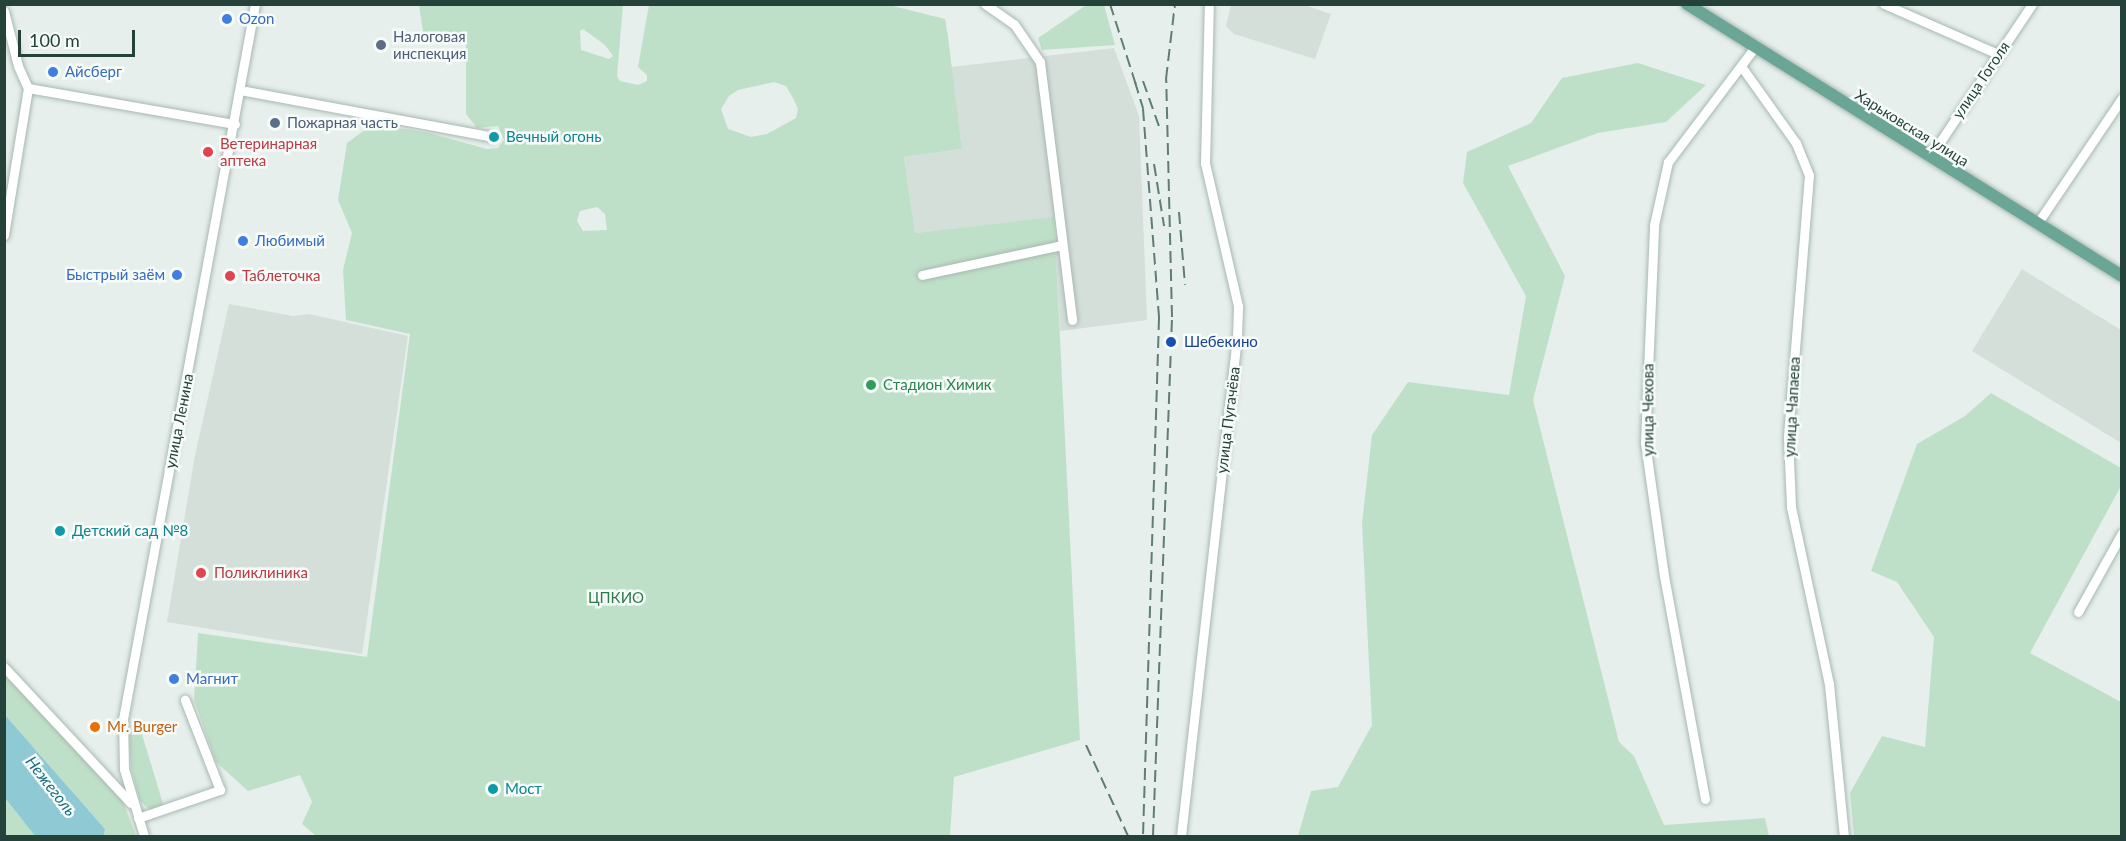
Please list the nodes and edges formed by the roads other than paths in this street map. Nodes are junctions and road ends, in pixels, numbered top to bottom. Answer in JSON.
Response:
{"nodes":[{"id":1,"x":255,"y":4,"type":"edge"},
{"id":2,"x":985,"y":4,"type":"edge"},
{"id":3,"x":1209,"y":4,"type":"edge"},
{"id":4,"x":1687,"y":4,"type":"edge"},
{"id":5,"x":1884,"y":4,"type":"edge"},
{"id":6,"x":2032,"y":4,"type":"edge"},
{"id":7,"x":4,"y":11,"type":"edge"},
{"id":8,"x":1755,"y":47,"type":"junction"},
{"id":9,"x":1998,"y":54,"type":"junction"},
{"id":10,"x":1741,"y":66,"type":"junction"},
{"id":11,"x":28,"y":88,"type":"junction"},
{"id":12,"x":240,"y":90,"type":"junction"},
{"id":13,"x":2121,"y":98,"type":"edge"},
{"id":14,"x":235,"y":124,"type":"junction"},
{"id":15,"x":494,"y":137,"type":"dead end"},
{"id":16,"x":1930,"y":157,"type":"junction"},
{"id":17,"x":2037,"y":224,"type":"junction"},
{"id":18,"x":4,"y":235,"type":"edge"},
{"id":19,"x":1062,"y":245,"type":"junction"},
{"id":20,"x":2120,"y":271,"type":"edge"},
{"id":21,"x":922,"y":275,"type":"dead end"},
{"id":22,"x":1072,"y":320,"type":"dead end"},
{"id":23,"x":2121,"y":533,"type":"edge"},
{"id":24,"x":2078,"y":612,"type":"dead end"},
{"id":25,"x":4,"y":667,"type":"edge"},
{"id":26,"x":185,"y":700,"type":"dead end"},
{"id":27,"x":1705,"y":799,"type":"dead end"},
{"id":28,"x":133,"y":805,"type":"junction"},
{"id":29,"x":138,"y":818,"type":"junction"},
{"id":30,"x":144,"y":837,"type":"edge"},
{"id":31,"x":1181,"y":837,"type":"edge"},
{"id":32,"x":1844,"y":837,"type":"edge"}],
"edges":[{"from":1,"to":12,"type":"street","name":"улица Ленина"},
{"from":2,"to":19,"type":"street"},
{"from":3,"to":31,"type":"street","name":"улица Пугачёва"},
{"from":4,"to":8,"type":"main road","name":"Харьковская улица"},
{"from":5,"to":9,"type":"street"},
{"from":6,"to":9,"type":"street","name":"улица Гоголя"},
{"from":7,"to":11,"type":"street"},
{"from":8,"to":10,"type":"street","name":"улица Чехова"},
{"from":8,"to":16,"type":"main road","name":"Харьковская улица"},
{"from":9,"to":16,"type":"street","name":"улица Гоголя"},
{"from":10,"to":27,"type":"street","name":"улица Чехова"},
{"from":10,"to":32,"type":"street","name":"улица Чапаева"},
{"from":11,"to":14,"type":"street"},
{"from":11,"to":18,"type":"street"},
{"from":12,"to":14,"type":"street","name":"улица Ленина"},
{"from":12,"to":15,"type":"street"},
{"from":13,"to":17,"type":"street"},
{"from":14,"to":28,"type":"street","name":"улица Ленина"},
{"from":16,"to":17,"type":"main road","name":"Харьковская улица"},
{"from":17,"to":20,"type":"main road","name":"Харьковская улица"},
{"from":19,"to":21,"type":"street"},
{"from":19,"to":22,"type":"street"},
{"from":23,"to":24,"type":"street"},
{"from":25,"to":28,"type":"street"},
{"from":26,"to":29,"type":"street"},
{"from":28,"to":29,"type":"street","name":"улица Ленина"},
{"from":29,"to":30,"type":"street","name":"улица Ленина"}]}
